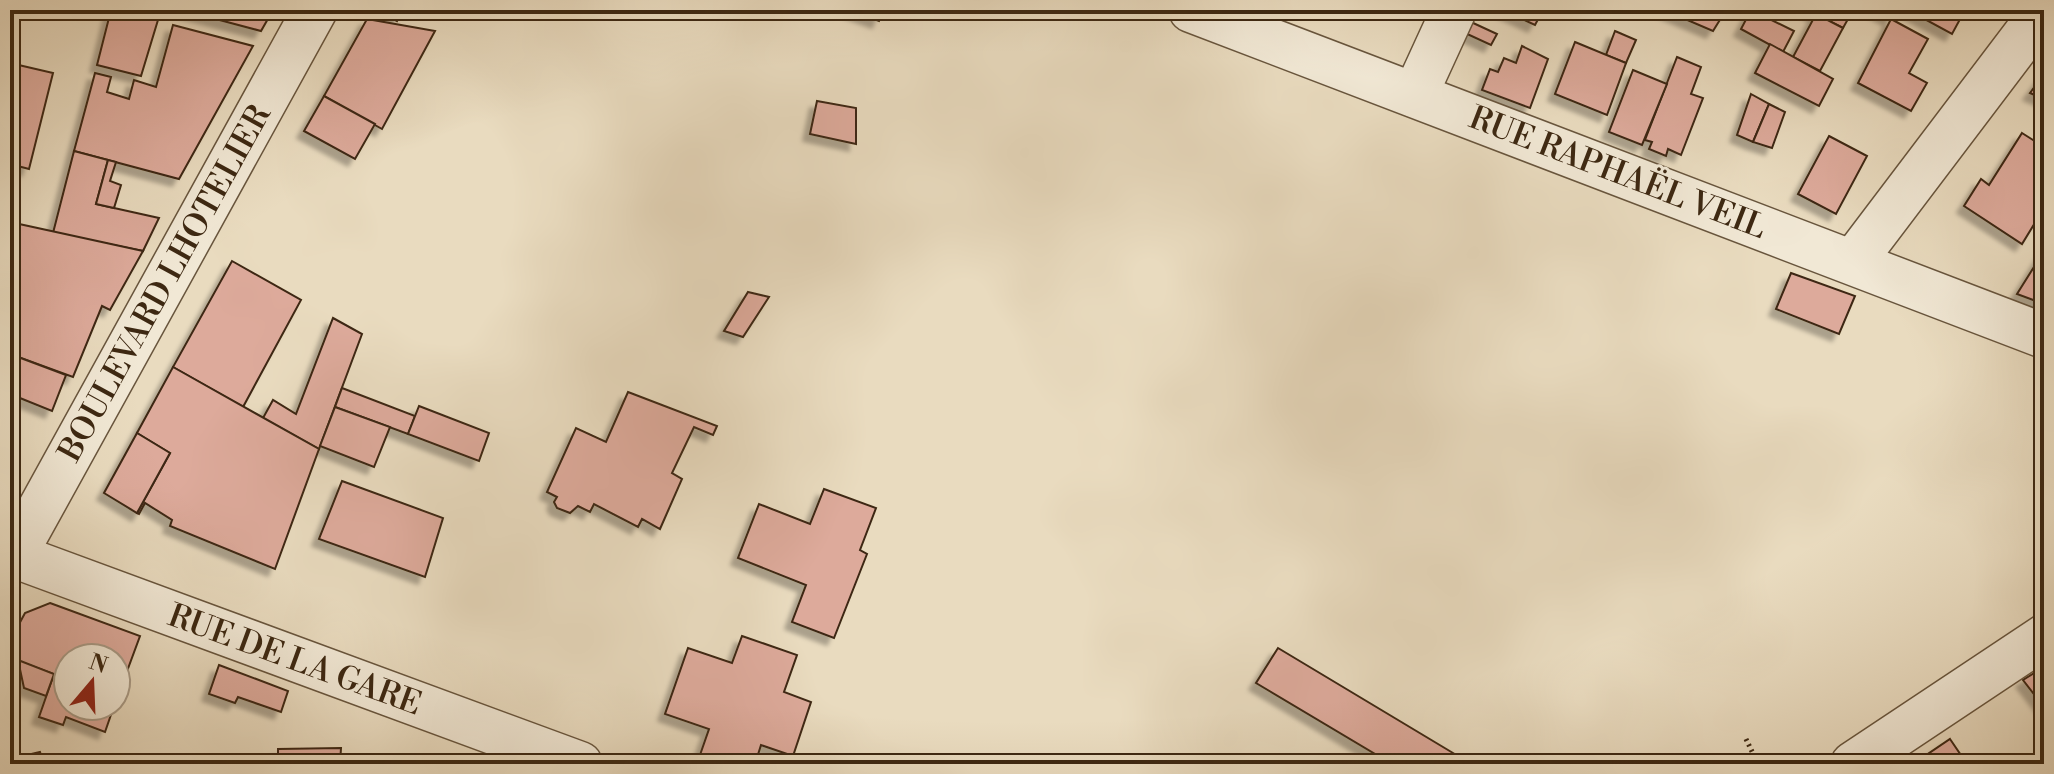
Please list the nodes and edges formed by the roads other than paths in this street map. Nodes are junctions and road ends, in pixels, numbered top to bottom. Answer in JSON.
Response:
{"nodes":[{"id":1,"x":315,"y":10,"type":"edge"},
{"id":2,"x":1191,"y":10,"type":"edge"},
{"id":3,"x":1454,"y":10,"type":"edge"},
{"id":4,"x":2044,"y":10,"type":"edge"},
{"id":5,"x":1415,"y":95,"type":"junction"},
{"id":6,"x":1853,"y":262,"type":"junction"},
{"id":7,"x":2044,"y":336,"type":"edge"},
{"id":8,"x":12,"y":555,"type":"edge"},
{"id":9,"x":2044,"y":637,"type":"edge"},
{"id":10,"x":580,"y":764,"type":"edge"},
{"id":11,"x":1853,"y":764,"type":"edge"}],
"edges":[{"from":1,"to":8,"type":"street","name":"BOULEVARD LHOTELIER"},
{"from":2,"to":5,"type":"street","name":"RUE RAPHAËL VEIL"},
{"from":3,"to":5,"type":"street"},
{"from":4,"to":6,"type":"street"},
{"from":5,"to":6,"type":"street","name":"RUE RAPHAËL VEIL"},
{"from":6,"to":7,"type":"street","name":"RUE RAPHAËL VEIL"},
{"from":8,"to":10,"type":"street","name":"RUE DE LA GARE"},
{"from":9,"to":11,"type":"street"}]}
